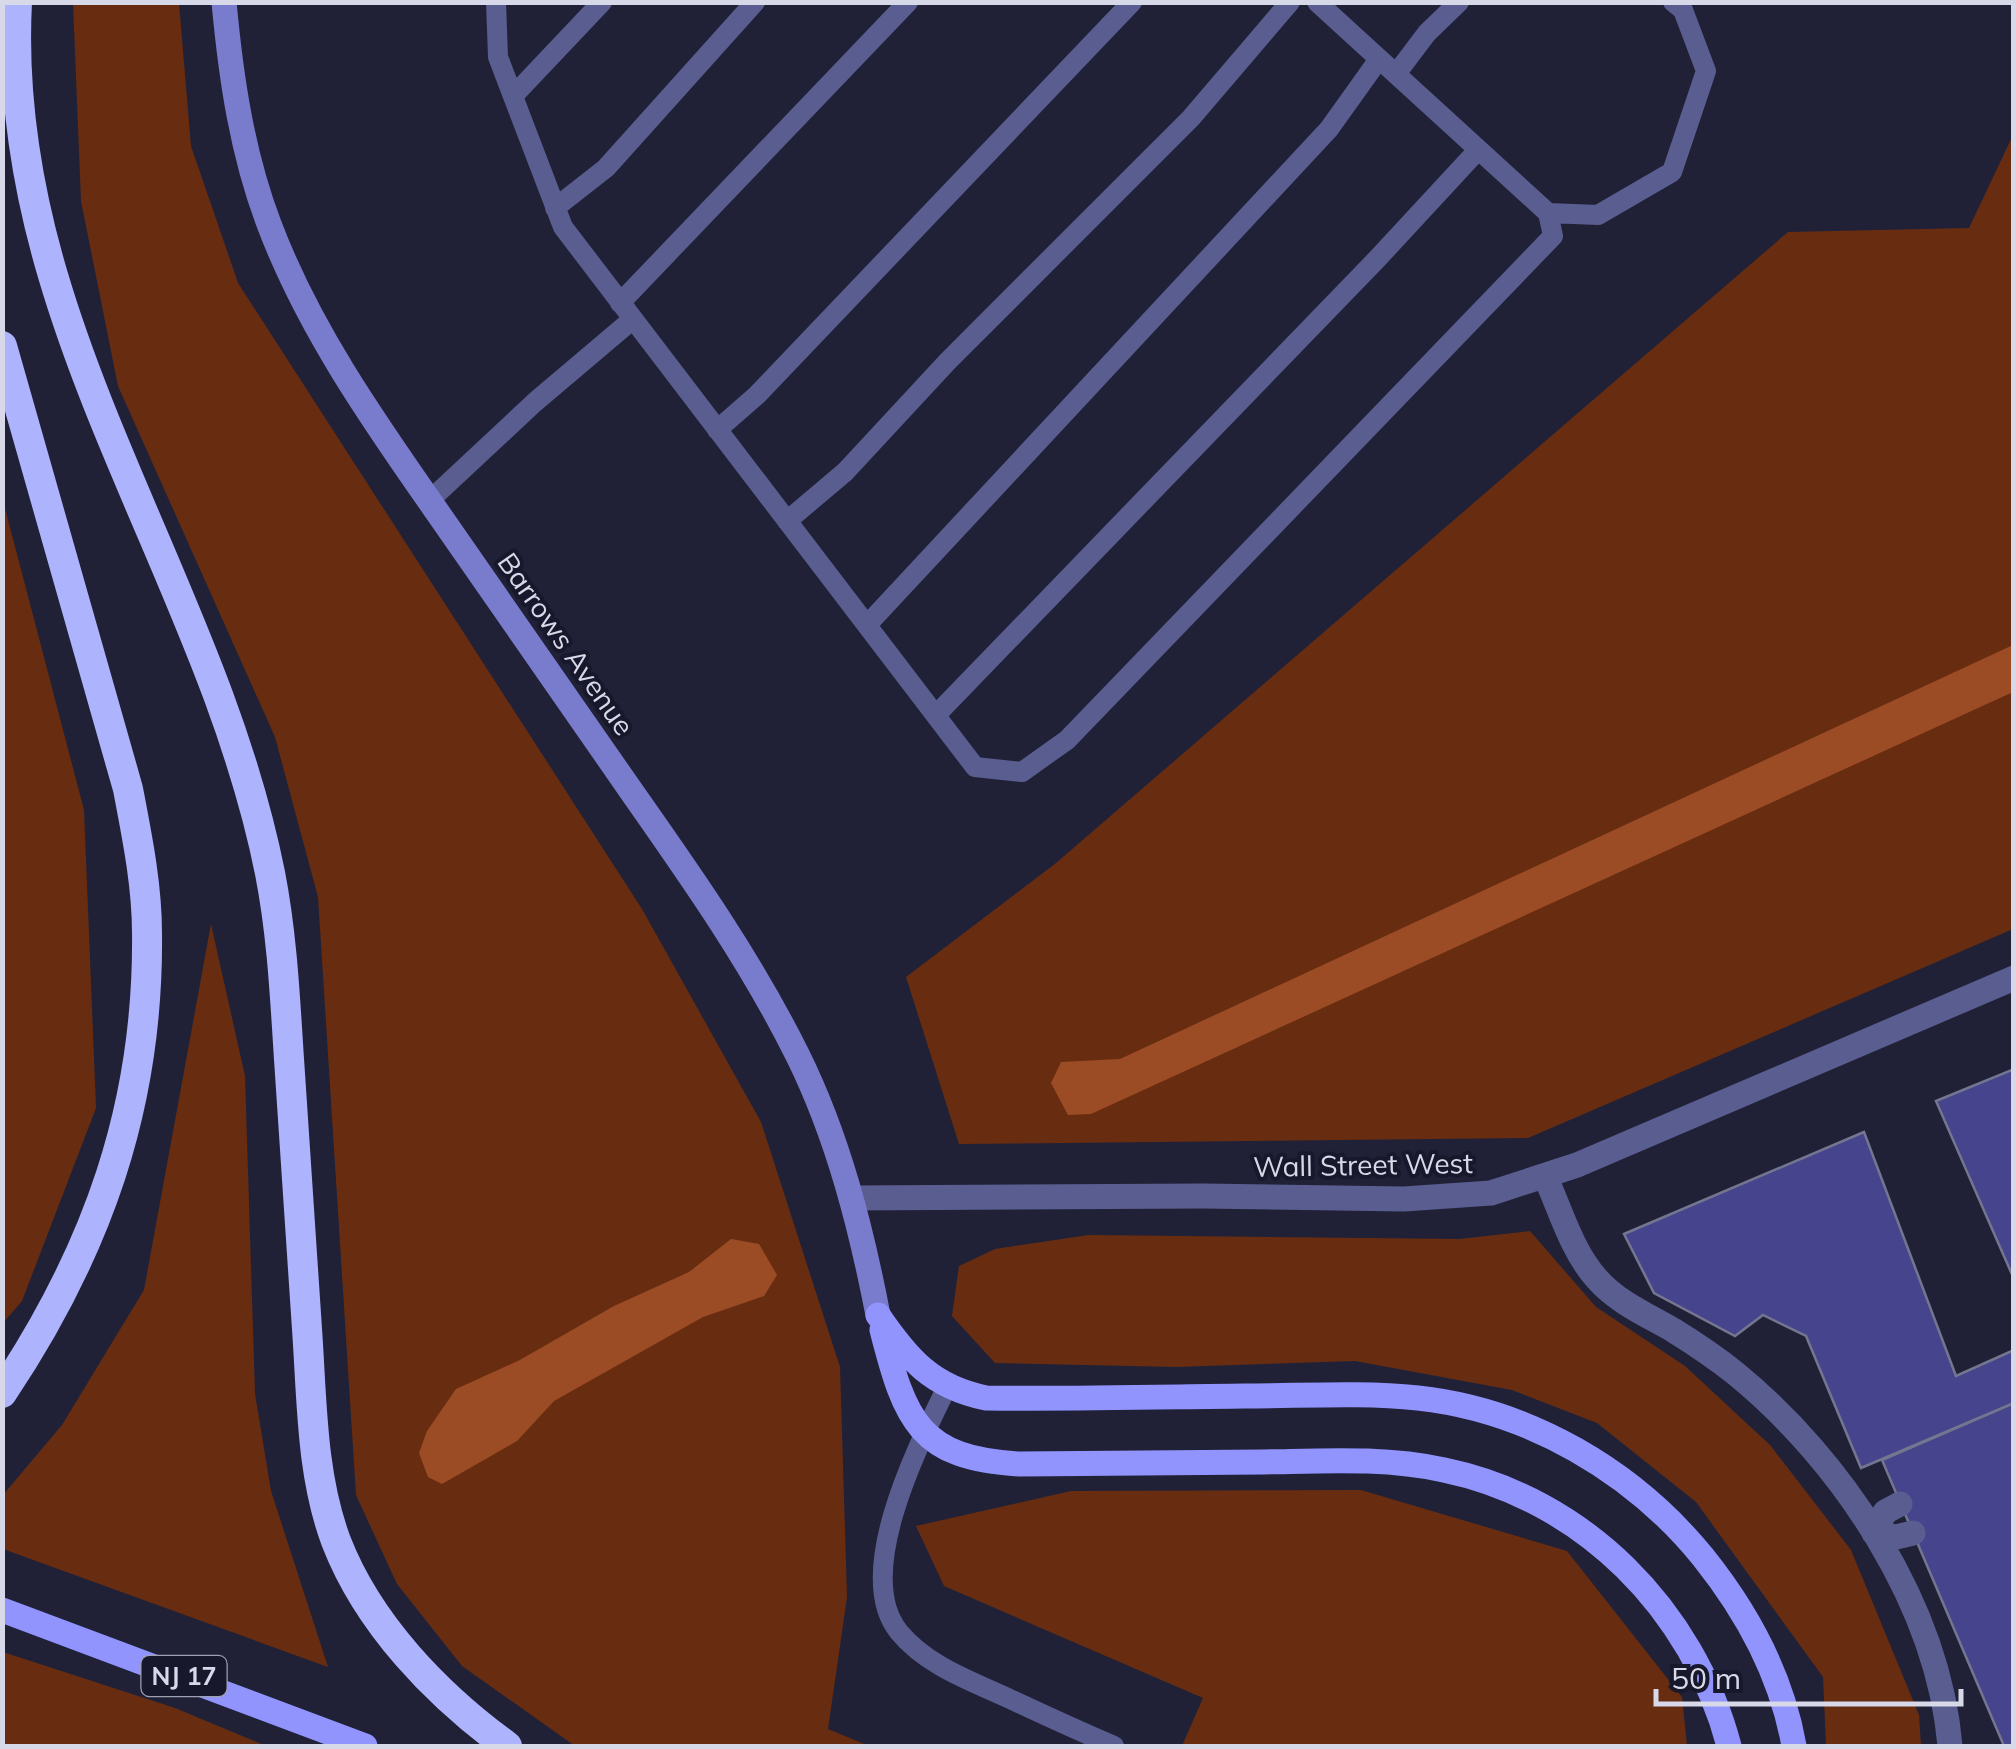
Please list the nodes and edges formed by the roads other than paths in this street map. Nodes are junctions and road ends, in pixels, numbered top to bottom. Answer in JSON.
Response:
{"nodes":[{"id":1,"x":8,"y":2,"type":"edge"},
{"id":2,"x":17,"y":2,"type":"edge"},
{"id":3,"x":224,"y":2,"type":"edge"},
{"id":4,"x":496,"y":2,"type":"edge"},
{"id":5,"x":602,"y":2,"type":"edge"},
{"id":6,"x":755,"y":2,"type":"edge"},
{"id":7,"x":908,"y":2,"type":"edge"},
{"id":8,"x":1132,"y":2,"type":"edge"},
{"id":9,"x":1290,"y":2,"type":"edge"},
{"id":10,"x":1317,"y":2,"type":"edge"},
{"id":11,"x":1459,"y":2,"type":"edge"},
{"id":12,"x":1683,"y":5,"type":"edge"},
{"id":13,"x":2,"y":20,"type":"edge"},
{"id":14,"x":1379,"y":59,"type":"junction"},
{"id":15,"x":1396,"y":74,"type":"junction"},
{"id":16,"x":513,"y":96,"type":"junction"},
{"id":17,"x":1478,"y":150,"type":"junction"},
{"id":18,"x":556,"y":208,"type":"junction"},
{"id":19,"x":1548,"y":213,"type":"junction"},
{"id":20,"x":627,"y":311,"type":"junction"},
{"id":21,"x":2,"y":346,"type":"edge"},
{"id":22,"x":718,"y":430,"type":"junction"},
{"id":23,"x":429,"y":500,"type":"junction"},
{"id":24,"x":787,"y":521,"type":"junction"},
{"id":25,"x":867,"y":626,"type":"junction"},
{"id":26,"x":936,"y":715,"type":"junction"},
{"id":27,"x":2014,"y":978,"type":"edge"},
{"id":28,"x":1546,"y":1178,"type":"junction"},
{"id":29,"x":851,"y":1198,"type":"junction"},
{"id":30,"x":878,"y":1315,"type":"junction"},
{"id":31,"x":947,"y":1387,"type":"junction"},
{"id":32,"x":2,"y":1393,"type":"edge"},
{"id":33,"x":924,"y":1434,"type":"junction"},
{"id":34,"x":1900,"y":1504,"type":"dead end"},
{"id":35,"x":1874,"y":1533,"type":"junction"},
{"id":36,"x":1913,"y":1533,"type":"dead end"},
{"id":37,"x":2,"y":1610,"type":"edge"},
{"id":38,"x":365,"y":1746,"type":"edge"},
{"id":39,"x":508,"y":1746,"type":"edge"},
{"id":40,"x":1114,"y":1746,"type":"edge"},
{"id":41,"x":1728,"y":1746,"type":"edge"},
{"id":42,"x":1794,"y":1746,"type":"edge"},
{"id":43,"x":1950,"y":1746,"type":"edge"}],
"edges":[{"from":1,"to":13,"type":"highway"},
{"from":2,"to":39,"type":"highway"},
{"from":3,"to":23,"type":"street","name":"Barrows Avenue"},
{"from":4,"to":16,"type":"lane"},
{"from":5,"to":16,"type":"lane"},
{"from":6,"to":18,"type":"lane"},
{"from":7,"to":20,"type":"lane"},
{"from":8,"to":22,"type":"lane"},
{"from":9,"to":24,"type":"lane"},
{"from":10,"to":14,"type":"lane"},
{"from":11,"to":15,"type":"lane"},
{"from":12,"to":19,"type":"lane"},
{"from":14,"to":15,"type":"lane"},
{"from":14,"to":25,"type":"lane"},
{"from":15,"to":17,"type":"lane"},
{"from":16,"to":18,"type":"lane"},
{"from":17,"to":19,"type":"lane"},
{"from":17,"to":26,"type":"lane"},
{"from":18,"to":20,"type":"lane"},
{"from":19,"to":26,"type":"lane"},
{"from":20,"to":22,"type":"lane"},
{"from":20,"to":23,"type":"lane"},
{"from":21,"to":32,"type":"highway"},
{"from":22,"to":24,"type":"lane"},
{"from":23,"to":29,"type":"street","name":"Barrows Avenue"},
{"from":24,"to":25,"type":"lane"},
{"from":25,"to":26,"type":"lane"},
{"from":27,"to":28,"type":"street","name":"Wall Street West"},
{"from":28,"to":29,"type":"street","name":"Wall Street West"},
{"from":28,"to":35,"type":"street"},
{"from":29,"to":30,"type":"street","name":"Barrows Avenue"},
{"from":30,"to":31,"type":"main road"},
{"from":30,"to":33,"type":"main road"},
{"from":31,"to":33,"type":"lane"},
{"from":31,"to":42,"type":"main road"},
{"from":33,"to":40,"type":"lane"},
{"from":33,"to":41,"type":"main road"},
{"from":34,"to":35,"type":"street"},
{"from":35,"to":36,"type":"street"},
{"from":35,"to":43,"type":"street"},
{"from":37,"to":38,"type":"main road","number":"NJ 17"}]}
